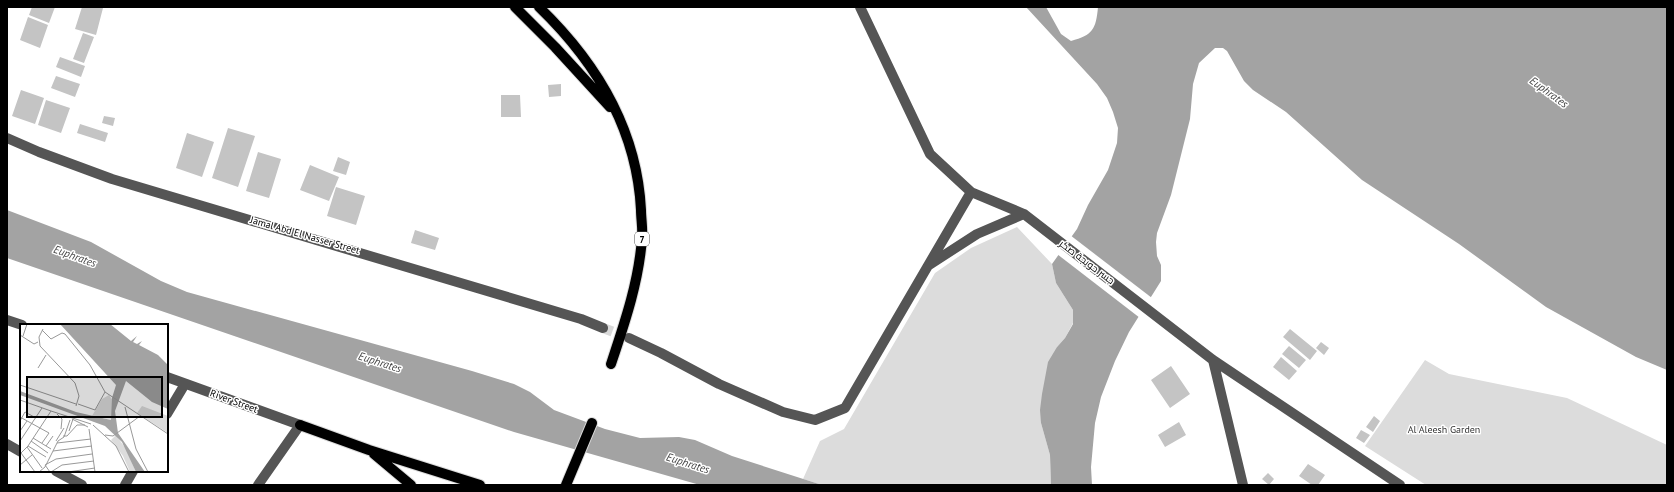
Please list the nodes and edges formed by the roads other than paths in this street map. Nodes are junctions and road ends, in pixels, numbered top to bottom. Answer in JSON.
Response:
{"nodes":[{"id":1,"x":515,"y":7,"type":"edge"},
{"id":2,"x":539,"y":7,"type":"edge"},
{"id":3,"x":860,"y":7,"type":"edge"},
{"id":4,"x":617,"y":114,"type":"junction"},
{"id":5,"x":7,"y":138,"type":"edge"},
{"id":6,"x":971,"y":192,"type":"junction"},
{"id":7,"x":1024,"y":214,"type":"junction"},
{"id":8,"x":927,"y":266,"type":"junction"},
{"id":9,"x":7,"y":320,"type":"edge"},
{"id":10,"x":20,"y":324,"type":"edge"},
{"id":11,"x":603,"y":328,"type":"tunnel mouth"},
{"id":12,"x":629,"y":338,"type":"tunnel mouth"},
{"id":13,"x":1213,"y":360,"type":"junction"},
{"id":14,"x":611,"y":364,"type":"dead end"},
{"id":15,"x":168,"y":377,"type":"edge"},
{"id":16,"x":185,"y":384,"type":"junction"},
{"id":17,"x":168,"y":412,"type":"edge"},
{"id":18,"x":592,"y":423,"type":"dead end"},
{"id":19,"x":300,"y":425,"type":"junction"},
{"id":20,"x":7,"y":444,"type":"edge"},
{"id":21,"x":370,"y":450,"type":"junction"},
{"id":22,"x":20,"y":451,"type":"edge"},
{"id":23,"x":58,"y":472,"type":"edge"},
{"id":24,"x":132,"y":472,"type":"edge"},
{"id":25,"x":82,"y":485,"type":"edge"},
{"id":26,"x":124,"y":485,"type":"edge"},
{"id":27,"x":258,"y":485,"type":"edge"},
{"id":28,"x":411,"y":485,"type":"edge"},
{"id":29,"x":480,"y":485,"type":"edge"},
{"id":30,"x":566,"y":485,"type":"edge"},
{"id":31,"x":1243,"y":485,"type":"edge"},
{"id":32,"x":1400,"y":485,"type":"edge"}],
"edges":[{"from":1,"to":4,"type":"main road","number":"7"},
{"from":2,"to":4,"type":"main road","number":"7"},
{"from":3,"to":6,"type":"street"},
{"from":4,"to":14,"type":"main road","number":"7"},
{"from":5,"to":11,"type":"street","name":"Jamal Abd El Nasser Street"},
{"from":6,"to":7,"type":"street","name":"جسر حويجة صكر"},
{"from":6,"to":8,"type":"street"},
{"from":7,"to":8,"type":"street"},
{"from":7,"to":13,"type":"street","name":"جسر حويجة صكر"},
{"from":8,"to":12,"type":"street"},
{"from":9,"to":10,"type":"street"},
{"from":13,"to":31,"type":"street"},
{"from":13,"to":32,"type":"street","name":"جسر حويجة صكر"},
{"from":15,"to":16,"type":"street","name":"River Street"},
{"from":16,"to":17,"type":"street"},
{"from":16,"to":19,"type":"street","name":"River Street"},
{"from":18,"to":30,"type":"main road"},
{"from":19,"to":21,"type":"main road"},
{"from":19,"to":27,"type":"street"},
{"from":20,"to":22,"type":"street"},
{"from":21,"to":28,"type":"main road"},
{"from":21,"to":29,"type":"main road"},
{"from":23,"to":25,"type":"street"},
{"from":24,"to":26,"type":"street"}]}
